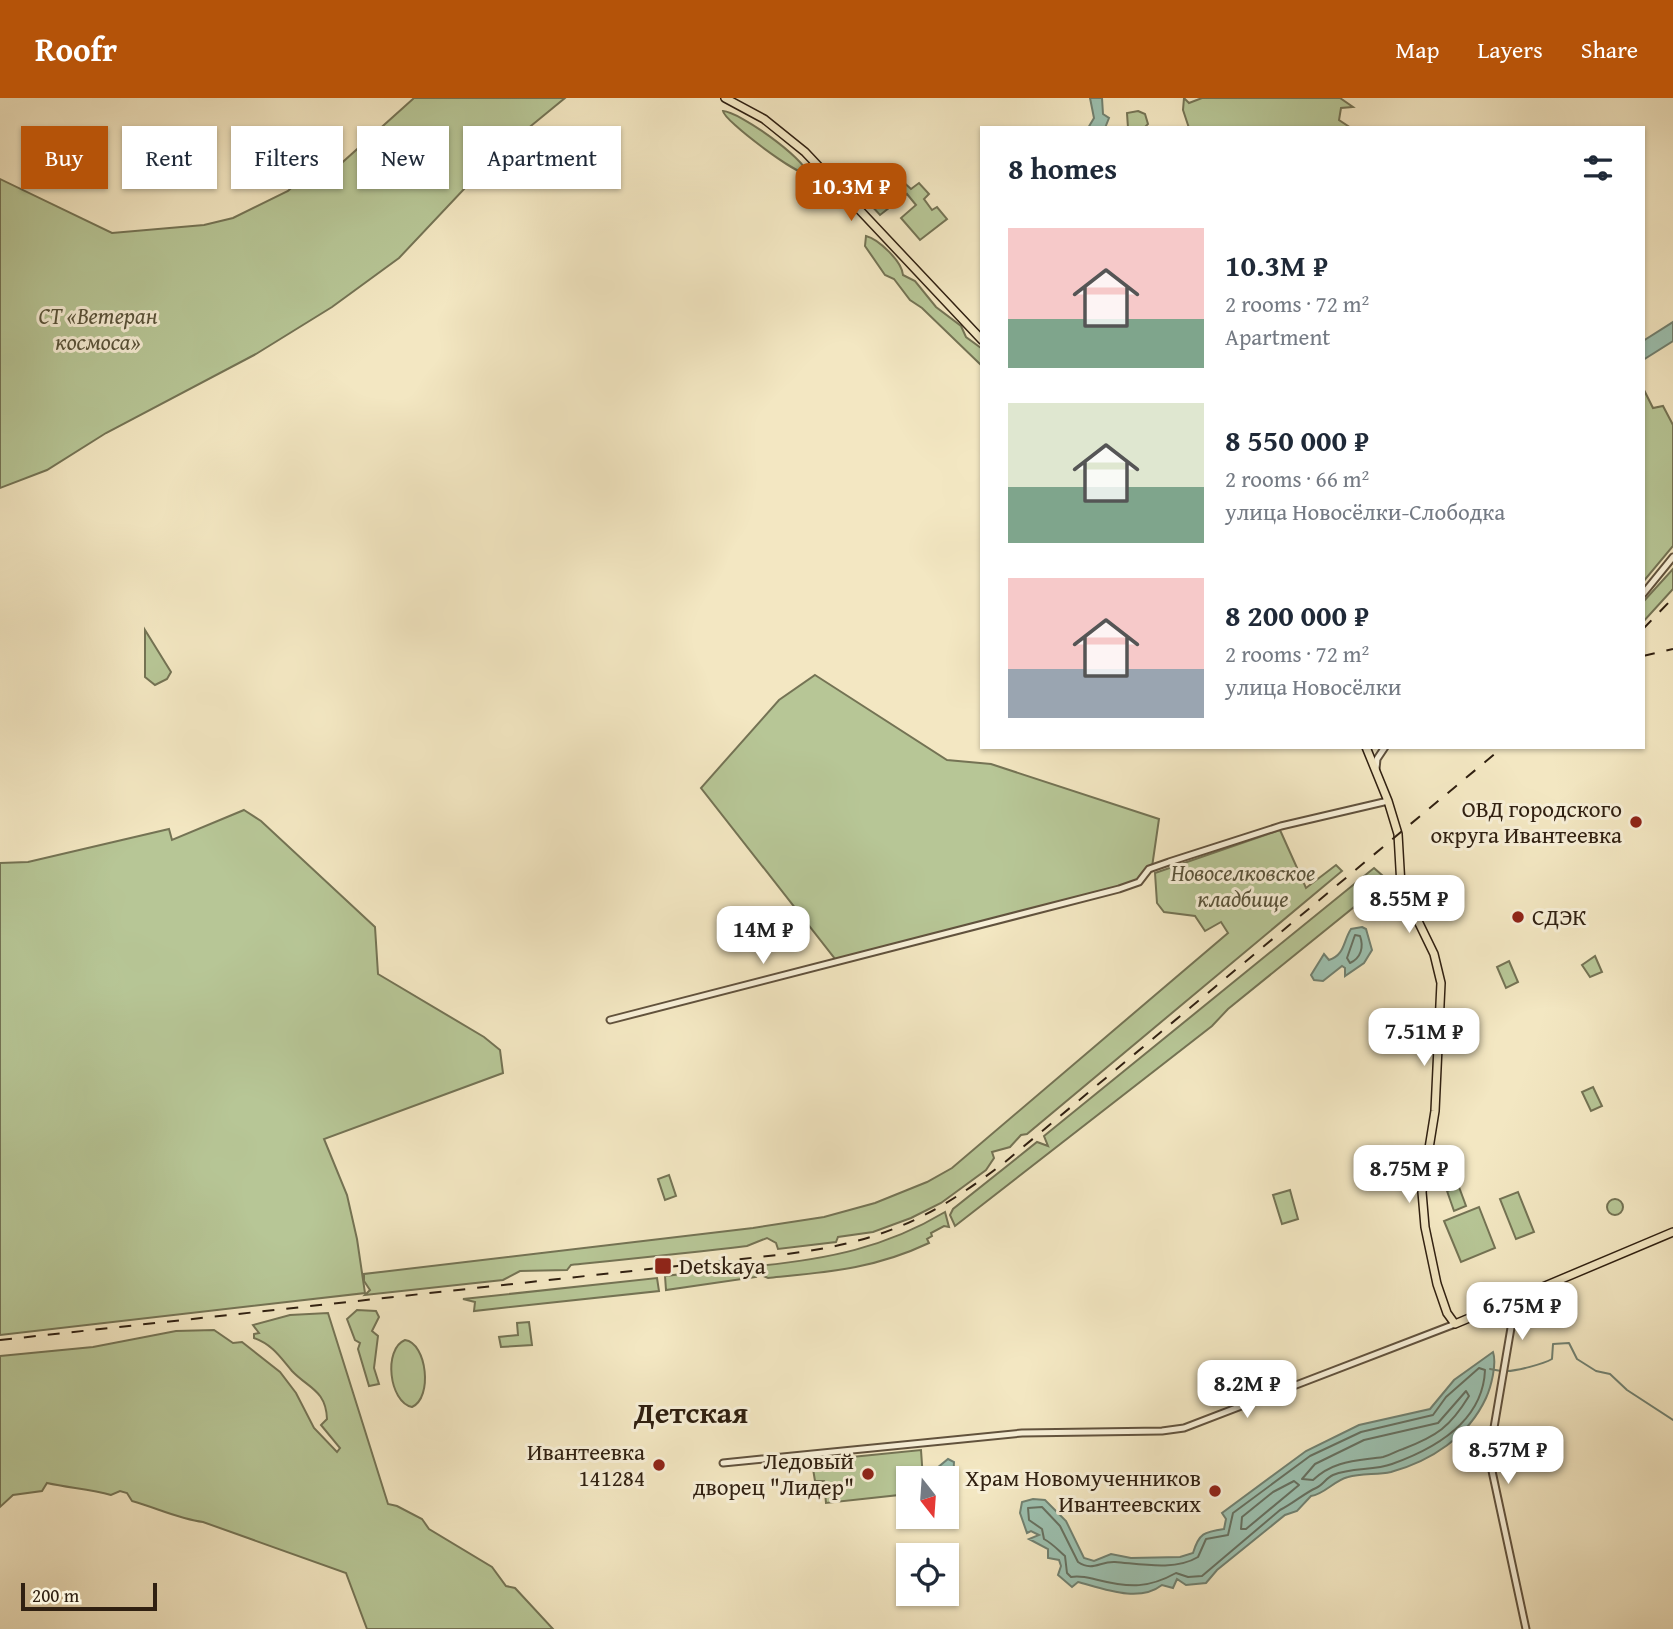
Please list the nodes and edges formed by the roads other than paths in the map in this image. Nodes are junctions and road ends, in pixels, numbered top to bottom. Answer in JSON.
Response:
{"nodes":[{"id":1,"x":725,"y":98,"type":"edge"},
{"id":2,"x":980,"y":338,"type":"edge"},
{"id":3,"x":1673,"y":557,"type":"edge"},
{"id":4,"x":1645,"y":592,"type":"edge"},
{"id":5,"x":1382,"y":749,"type":"edge"},
{"id":6,"x":1368,"y":751,"type":"edge"},
{"id":7,"x":1376,"y":769,"type":"junction"},
{"id":8,"x":1388,"y":801,"type":"junction"},
{"id":9,"x":610,"y":1020,"type":"dead end"},
{"id":10,"x":1670,"y":1233,"type":"edge"},
{"id":11,"x":1523,"y":1296,"type":"junction"},
{"id":12,"x":1506,"y":1303,"type":"junction"},
{"id":13,"x":1513,"y":1316,"type":"junction"},
{"id":14,"x":1455,"y":1324,"type":"junction"},
{"id":15,"x":723,"y":1463,"type":"dead end"},
{"id":16,"x":1526,"y":1629,"type":"edge"}],
"edges":[{"from":1,"to":2,"type":"main road"},
{"from":3,"to":4,"type":"street"},
{"from":5,"to":7,"type":"street"},
{"from":6,"to":7,"type":"main road"},
{"from":7,"to":8,"type":"main road"},
{"from":8,"to":9,"type":"street"},
{"from":8,"to":14,"type":"main road"},
{"from":10,"to":11,"type":"main road"},
{"from":11,"to":12,"type":"main road"},
{"from":11,"to":13,"type":"street"},
{"from":12,"to":13,"type":"street"},
{"from":12,"to":14,"type":"main road"},
{"from":13,"to":16,"type":"street"},
{"from":14,"to":15,"type":"street"}]}
